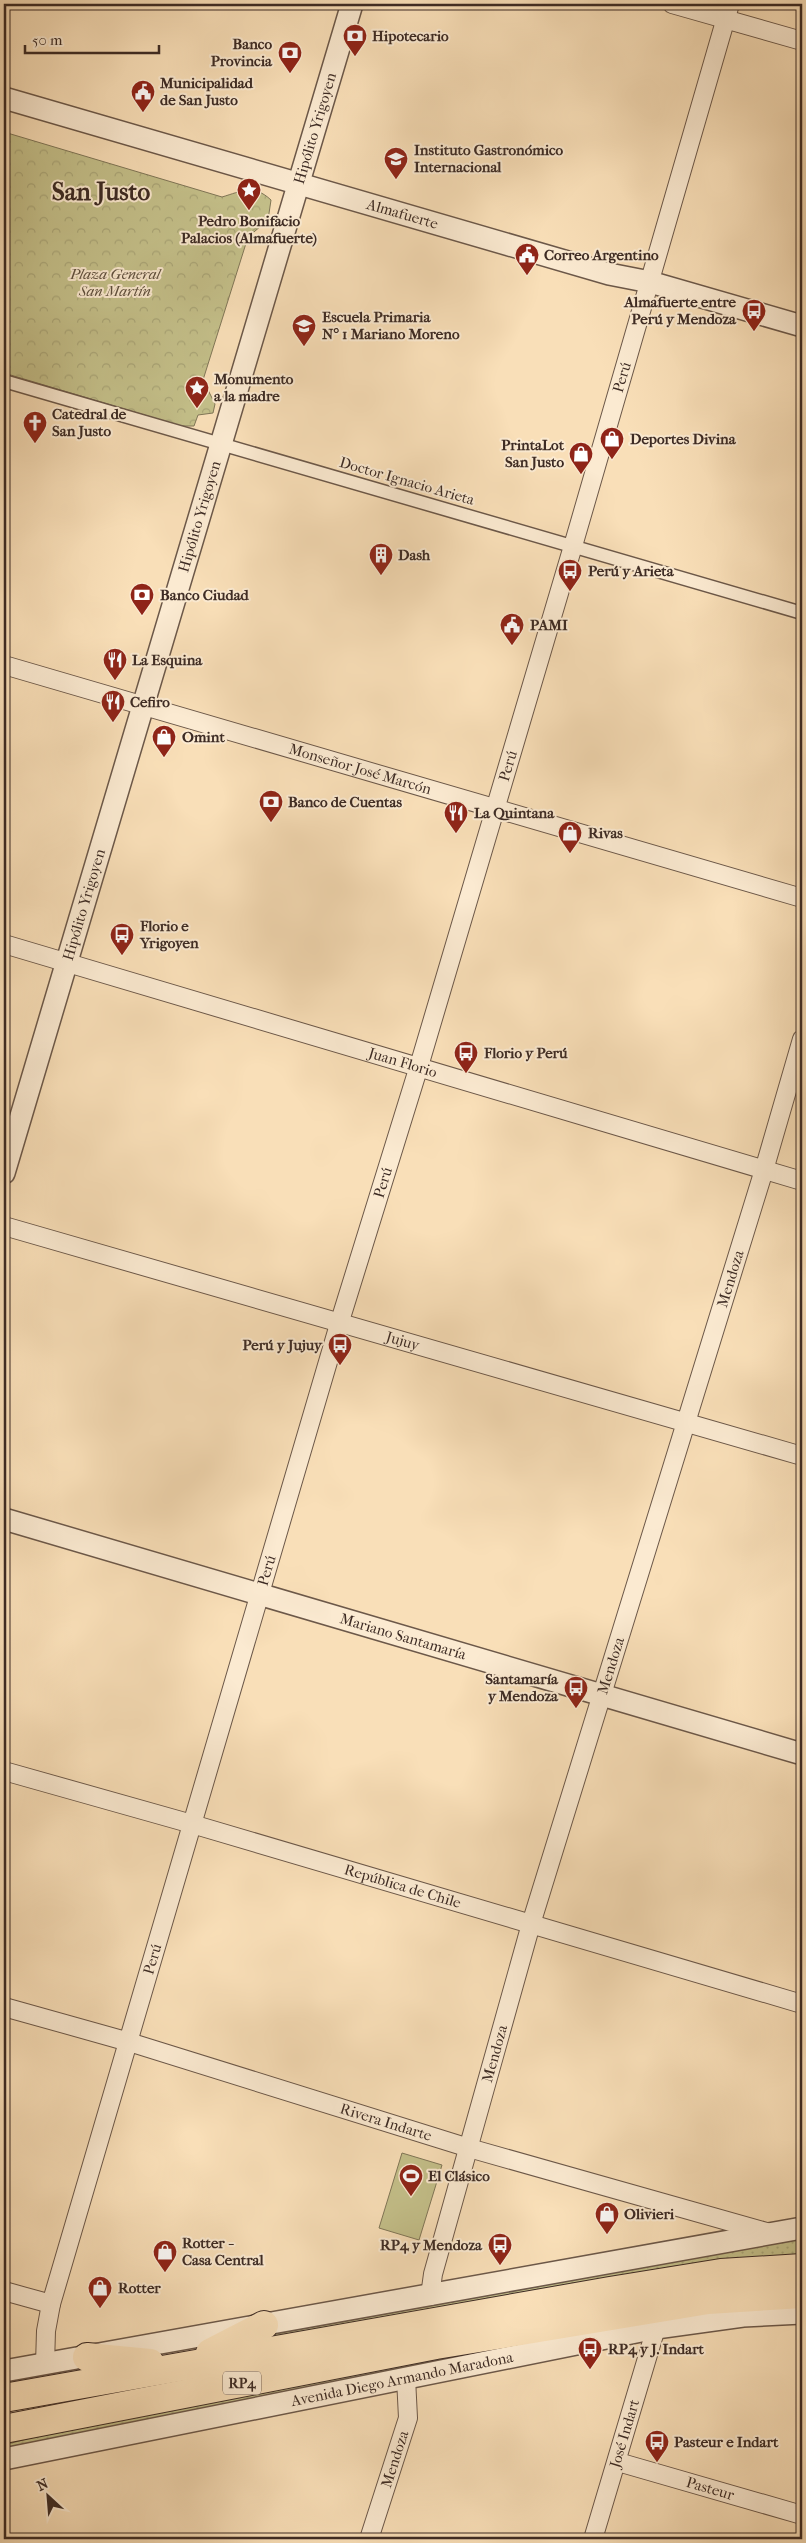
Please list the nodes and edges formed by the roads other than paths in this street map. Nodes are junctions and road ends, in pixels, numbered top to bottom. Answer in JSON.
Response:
{"nodes":[{"id":1,"x":352,"y":4,"type":"edge"},
{"id":2,"x":672,"y":4,"type":"edge"},
{"id":3,"x":728,"y":11,"type":"edge"},
{"id":4,"x":802,"y":41,"type":"edge"},
{"id":5,"x":4,"y":98,"type":"edge"},
{"id":6,"x":297,"y":184,"type":"junction"},
{"id":7,"x":650,"y":282,"type":"junction"},
{"id":8,"x":802,"y":326,"type":"edge"},
{"id":9,"x":4,"y":381,"type":"edge"},
{"id":10,"x":222,"y":445,"type":"junction"},
{"id":11,"x":573,"y":546,"type":"junction"},
{"id":12,"x":802,"y":613,"type":"edge"},
{"id":13,"x":4,"y":665,"type":"edge"},
{"id":14,"x":144,"y":706,"type":"junction"},
{"id":15,"x":495,"y":807,"type":"junction"},
{"id":16,"x":802,"y":898,"type":"edge"},
{"id":17,"x":4,"y":944,"type":"edge"},
{"id":18,"x":68,"y":962,"type":"junction"},
{"id":19,"x":802,"y":1038,"type":"edge"},
{"id":20,"x":419,"y":1066,"type":"junction"},
{"id":21,"x":764,"y":1170,"type":"junction"},
{"id":22,"x":4,"y":1173,"type":"edge"},
{"id":23,"x":802,"y":1181,"type":"edge"},
{"id":24,"x":4,"y":1226,"type":"edge"},
{"id":25,"x":340,"y":1321,"type":"junction"},
{"id":26,"x":686,"y":1422,"type":"junction"},
{"id":27,"x":802,"y":1456,"type":"edge"},
{"id":28,"x":4,"y":1519,"type":"edge"},
{"id":29,"x":260,"y":1595,"type":"junction"},
{"id":30,"x":602,"y":1697,"type":"junction"},
{"id":31,"x":802,"y":1754,"type":"edge"},
{"id":32,"x":4,"y":1770,"type":"edge"},
{"id":33,"x":192,"y":1824,"type":"junction"},
{"id":34,"x":531,"y":1924,"type":"junction"},
{"id":35,"x":802,"y":2004,"type":"edge"},
{"id":36,"x":4,"y":2007,"type":"edge"},
{"id":37,"x":129,"y":2042,"type":"junction"},
{"id":38,"x":469,"y":2148,"type":"junction"},
{"id":39,"x":802,"y":2228,"type":"edge"},
{"id":40,"x":770,"y":2233,"type":"junction"},
{"id":41,"x":802,"y":2268,"type":"edge"},
{"id":42,"x":4,"y":2291,"type":"edge"},
{"id":43,"x":802,"y":2294,"type":"edge"},
{"id":44,"x":430,"y":2296,"type":"junction"},
{"id":45,"x":51,"y":2304,"type":"junction"},
{"id":46,"x":802,"y":2312,"type":"edge"},
{"id":47,"x":264,"y":2325,"type":"junction"},
{"id":48,"x":656,"y":2328,"type":"junction"},
{"id":49,"x":87,"y":2357,"type":"junction"},
{"id":50,"x":45,"y":2364,"type":"junction"},
{"id":51,"x":186,"y":2366,"type":"junction"},
{"id":52,"x":4,"y":2371,"type":"edge"},
{"id":53,"x":406,"y":2378,"type":"junction"},
{"id":54,"x":4,"y":2398,"type":"edge"},
{"id":55,"x":49,"y":2421,"type":"junction"},
{"id":56,"x":4,"y":2429,"type":"edge"},
{"id":57,"x":4,"y":2438,"type":"edge"},
{"id":58,"x":4,"y":2459,"type":"edge"},
{"id":59,"x":618,"y":2462,"type":"junction"},
{"id":60,"x":802,"y":2515,"type":"edge"},
{"id":61,"x":368,"y":2539,"type":"edge"},
{"id":62,"x":593,"y":2539,"type":"edge"}],
"edges":[{"from":1,"to":6,"type":"street","name":"Hipólito Yrigoyen"},
{"from":2,"to":3,"type":"street"},
{"from":3,"to":4,"type":"street"},
{"from":3,"to":7,"type":"street","name":"Perú"},
{"from":5,"to":6,"type":"street","name":"Almafuerte"},
{"from":6,"to":7,"type":"street","name":"Almafuerte"},
{"from":6,"to":10,"type":"street","name":"Hipólito Yrigoyen"},
{"from":7,"to":8,"type":"street","name":"Almafuerte"},
{"from":7,"to":11,"type":"street","name":"Perú"},
{"from":9,"to":10,"type":"street","name":"Doctor Ignacio Arieta"},
{"from":10,"to":11,"type":"street","name":"Doctor Ignacio Arieta"},
{"from":10,"to":14,"type":"street","name":"Hipólito Yrigoyen"},
{"from":11,"to":12,"type":"street","name":"Doctor Ignacio Arieta"},
{"from":11,"to":15,"type":"street","name":"Perú"},
{"from":13,"to":14,"type":"street","name":"Monseñor José Marcón"},
{"from":14,"to":15,"type":"street","name":"Monseñor José Marcón"},
{"from":14,"to":18,"type":"street","name":"Hipólito Yrigoyen"},
{"from":15,"to":16,"type":"street","name":"Monseñor José Marcón"},
{"from":15,"to":20,"type":"street","name":"Perú"},
{"from":17,"to":18,"type":"street","name":"Juan Florio"},
{"from":18,"to":20,"type":"street","name":"Juan Florio"},
{"from":18,"to":22,"type":"street","name":"Hipólito Yrigoyen"},
{"from":19,"to":21,"type":"street","name":"Mendoza"},
{"from":20,"to":21,"type":"street","name":"Juan Florio"},
{"from":20,"to":25,"type":"street","name":"Perú"},
{"from":21,"to":23,"type":"street","name":"Juan Florio"},
{"from":21,"to":26,"type":"street","name":"Mendoza"},
{"from":24,"to":25,"type":"street","name":"Jujuy"},
{"from":25,"to":26,"type":"street","name":"Jujuy"},
{"from":25,"to":29,"type":"street","name":"Perú"},
{"from":26,"to":27,"type":"street","name":"Jujuy"},
{"from":26,"to":30,"type":"street","name":"Mendoza"},
{"from":28,"to":29,"type":"street","name":"Mariano Santamaría"},
{"from":29,"to":30,"type":"street","name":"Mariano Santamaría"},
{"from":29,"to":33,"type":"street","name":"Perú"},
{"from":30,"to":31,"type":"street","name":"Mariano Santamaría"},
{"from":30,"to":34,"type":"street","name":"Mendoza"},
{"from":32,"to":33,"type":"street","name":"República de Chile"},
{"from":33,"to":34,"type":"street","name":"República de Chile"},
{"from":33,"to":37,"type":"street","name":"Perú"},
{"from":34,"to":35,"type":"street","name":"República de Chile"},
{"from":34,"to":38,"type":"street","name":"Mendoza"},
{"from":36,"to":37,"type":"street","name":"Rivera Indarte"},
{"from":37,"to":38,"type":"street","name":"Rivera Indarte"},
{"from":37,"to":45,"type":"street","name":"Perú"},
{"from":38,"to":40,"type":"street","name":"Rivera Indarte"},
{"from":38,"to":44,"type":"street","name":"Mendoza"},
{"from":39,"to":40,"type":"street"},
{"from":40,"to":44,"type":"street"},
{"from":41,"to":51,"type":"main road","number":"RP4"},
{"from":42,"to":45,"type":"street"},
{"from":43,"to":55,"type":"main road","name":"Avenida Diego Armando Maradona","number":"RP4"},
{"from":44,"to":47,"type":"street"},
{"from":45,"to":50,"type":"street","name":"Perú"},
{"from":46,"to":48,"type":"street","name":"Avenida Diego Armando Maradona"},
{"from":47,"to":49,"type":"street"},
{"from":47,"to":51,"type":"main road"},
{"from":48,"to":53,"type":"street","name":"Avenida Diego Armando Maradona"},
{"from":48,"to":59,"type":"street","name":"José Indart"},
{"from":49,"to":50,"type":"street"},
{"from":49,"to":51,"type":"main road"},
{"from":50,"to":52,"type":"street"},
{"from":51,"to":54,"type":"main road","number":"RP4"},
{"from":53,"to":58,"type":"street","name":"Avenida Diego Armando Maradona"},
{"from":53,"to":61,"type":"street","name":"Mendoza"},
{"from":55,"to":56,"type":"main road","name":"Avenida Diego Armando Maradona","number":"RP4"},
{"from":55,"to":57,"type":"main road"},
{"from":59,"to":60,"type":"street","name":"Pasteur"},
{"from":59,"to":62,"type":"street","name":"José Indart"}]}
